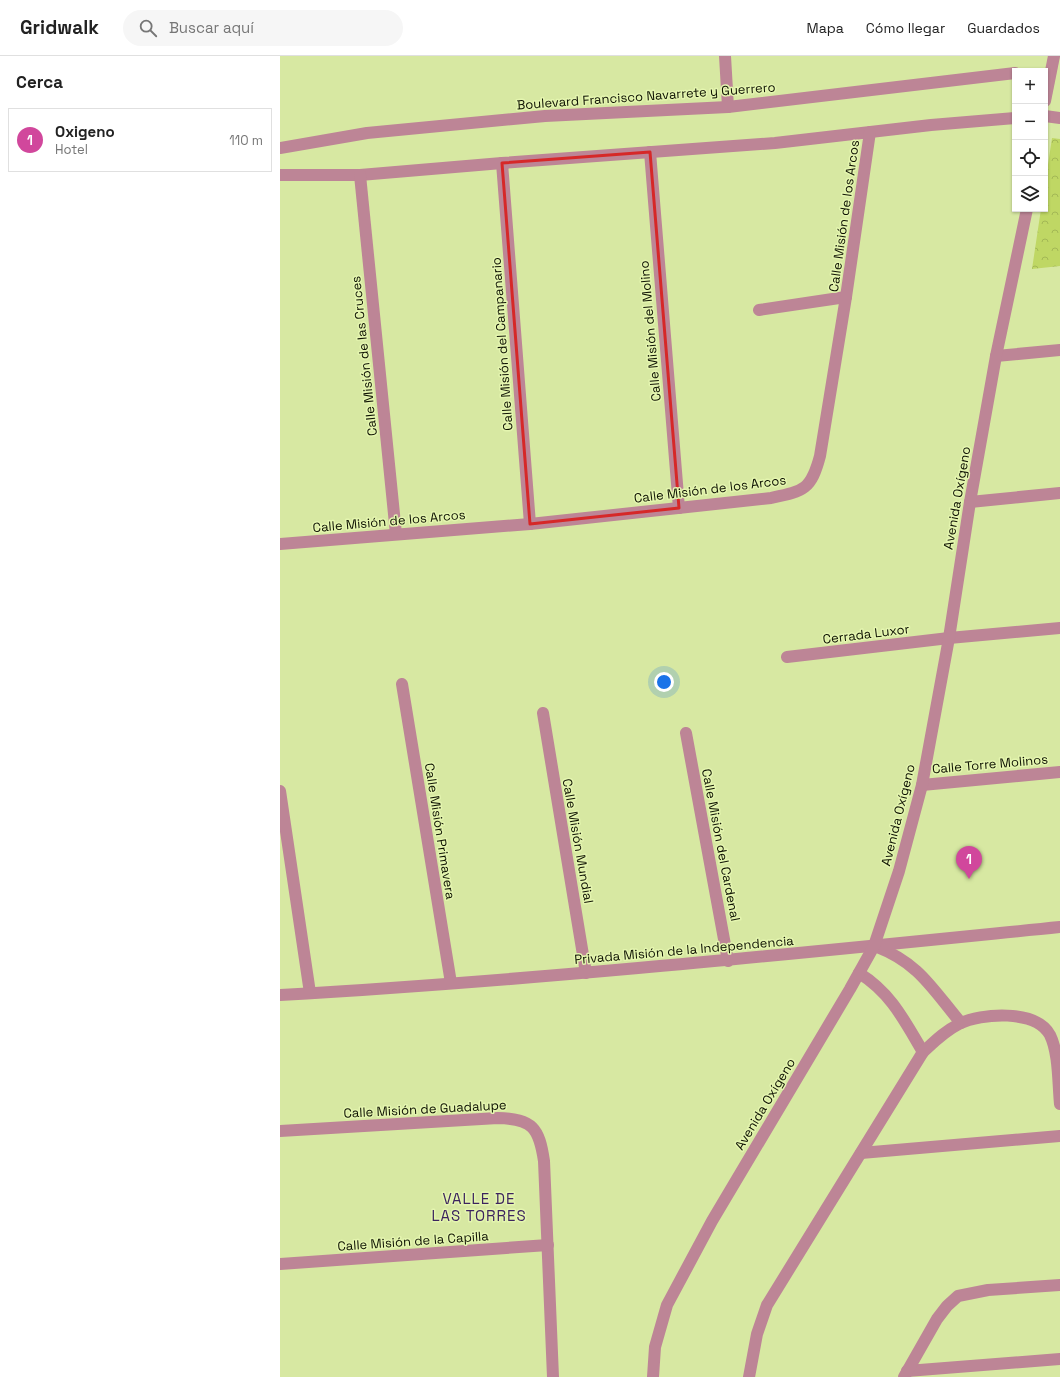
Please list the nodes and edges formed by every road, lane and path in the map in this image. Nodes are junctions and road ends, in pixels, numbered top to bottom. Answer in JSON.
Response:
{"nodes":[{"id":1,"x":725,"y":56,"type":"edge"},
{"id":2,"x":1054,"y":56,"type":"edge"},
{"id":3,"x":1012,"y":73,"type":"edge"},
{"id":4,"x":1052,"y":74,"type":"edge"},
{"id":5,"x":1048,"y":89,"type":"edge"},
{"id":6,"x":728,"y":107,"type":"junction"},
{"id":7,"x":1048,"y":116,"type":"edge"},
{"id":8,"x":1012,"y":118,"type":"edge"},
{"id":9,"x":1060,"y":118,"type":"edge"},
{"id":10,"x":870,"y":132,"type":"junction"},
{"id":11,"x":280,"y":148,"type":"edge"},
{"id":12,"x":650,"y":152,"type":"junction"},
{"id":13,"x":502,"y":163,"type":"junction"},
{"id":14,"x":280,"y":175,"type":"edge"},
{"id":15,"x":360,"y":175,"type":"junction"},
{"id":16,"x":1026,"y":212,"type":"edge"},
{"id":17,"x":846,"y":297,"type":"junction"},
{"id":18,"x":759,"y":310,"type":"dead end"},
{"id":19,"x":1060,"y":350,"type":"edge"},
{"id":20,"x":996,"y":356,"type":"junction"},
{"id":21,"x":1060,"y":493,"type":"edge"},
{"id":22,"x":970,"y":502,"type":"junction"},
{"id":23,"x":679,"y":508,"type":"junction"},
{"id":24,"x":530,"y":524,"type":"junction"},
{"id":25,"x":396,"y":534,"type":"junction"},
{"id":26,"x":280,"y":544,"type":"edge"},
{"id":27,"x":1060,"y":628,"type":"edge"},
{"id":28,"x":949,"y":638,"type":"junction"},
{"id":29,"x":787,"y":657,"type":"dead end"},
{"id":30,"x":402,"y":684,"type":"dead end"},
{"id":31,"x":542,"y":713,"type":"dead end"},
{"id":32,"x":686,"y":733,"type":"dead end"},
{"id":33,"x":1060,"y":772,"type":"edge"},
{"id":34,"x":922,"y":785,"type":"junction"},
{"id":35,"x":280,"y":791,"type":"edge"},
{"id":36,"x":1060,"y":926,"type":"edge"},
{"id":37,"x":874,"y":946,"type":"junction"},
{"id":38,"x":728,"y":961,"type":"junction"},
{"id":39,"x":586,"y":973,"type":"junction"},
{"id":40,"x":858,"y":973,"type":"junction"},
{"id":41,"x":450,"y":983,"type":"junction"},
{"id":42,"x":310,"y":993,"type":"junction"},
{"id":43,"x":280,"y":995,"type":"edge"},
{"id":44,"x":961,"y":1023,"type":"junction"},
{"id":45,"x":923,"y":1052,"type":"junction"},
{"id":46,"x":1060,"y":1104,"type":"edge"},
{"id":47,"x":280,"y":1131,"type":"edge"},
{"id":48,"x":1060,"y":1136,"type":"edge"},
{"id":49,"x":861,"y":1153,"type":"junction"},
{"id":50,"x":548,"y":1245,"type":"junction"},
{"id":51,"x":280,"y":1264,"type":"edge"},
{"id":52,"x":1060,"y":1285,"type":"edge"},
{"id":53,"x":1060,"y":1359,"type":"edge"},
{"id":54,"x":906,"y":1374,"type":"edge"},
{"id":55,"x":553,"y":1377,"type":"edge"},
{"id":56,"x":653,"y":1377,"type":"edge"},
{"id":57,"x":749,"y":1377,"type":"edge"}],
"edges":[{"from":1,"to":6,"type":"street"},
{"from":2,"to":4,"type":"street"},
{"from":3,"to":6,"type":"street","name":"Boulevard Francisco Navarrete y Guerrero"},
{"from":4,"to":5,"type":"street"},
{"from":6,"to":11,"type":"street","name":"Boulevard Francisco Navarrete y Guerrero"},
{"from":7,"to":9,"type":"street"},
{"from":8,"to":10,"type":"street"},
{"from":10,"to":12,"type":"street"},
{"from":10,"to":17,"type":"street","name":"Calle Misión de los Arcos"},
{"from":12,"to":13,"type":"street"},
{"from":12,"to":23,"type":"street","name":"Calle Misión del Molino"},
{"from":13,"to":15,"type":"street"},
{"from":13,"to":24,"type":"street","name":"Calle Misión del Campanario"},
{"from":14,"to":15,"type":"street"},
{"from":15,"to":25,"type":"street","name":"Calle Misión de las Cruces"},
{"from":16,"to":20,"type":"street","name":"Avenida Oxígeno"},
{"from":17,"to":18,"type":"street"},
{"from":17,"to":23,"type":"street","name":"Calle Misión de los Arcos"},
{"from":19,"to":20,"type":"street"},
{"from":20,"to":22,"type":"street","name":"Avenida Oxígeno"},
{"from":21,"to":22,"type":"street"},
{"from":22,"to":28,"type":"street","name":"Avenida Oxígeno"},
{"from":23,"to":24,"type":"street","name":"Calle Misión de los Arcos"},
{"from":24,"to":25,"type":"street","name":"Calle Misión de los Arcos"},
{"from":25,"to":26,"type":"street","name":"Calle Misión de los Arcos"},
{"from":27,"to":28,"type":"street","name":"Cerrada Luxor"},
{"from":28,"to":29,"type":"street","name":"Cerrada Luxor"},
{"from":28,"to":34,"type":"street","name":"Avenida Oxígeno"},
{"from":30,"to":41,"type":"street","name":"Calle Misión Primavera"},
{"from":31,"to":39,"type":"street","name":"Calle Misión Mundial"},
{"from":32,"to":38,"type":"street","name":"Calle Misión del Cardenal"},
{"from":33,"to":34,"type":"street","name":"Calle Torre Molinos"},
{"from":34,"to":37,"type":"street","name":"Avenida Oxígeno"},
{"from":35,"to":42,"type":"street"},
{"from":36,"to":37,"type":"street","name":"Privada Misión de la Independencia"},
{"from":37,"to":38,"type":"street","name":"Privada Misión de la Independencia"},
{"from":37,"to":40,"type":"street","name":"Avenida Oxígeno"},
{"from":37,"to":44,"type":"street"},
{"from":38,"to":39,"type":"street","name":"Privada Misión de la Independencia"},
{"from":39,"to":41,"type":"street","name":"Privada Misión de la Independencia"},
{"from":40,"to":45,"type":"street"},
{"from":40,"to":56,"type":"street","name":"Avenida Oxígeno"},
{"from":41,"to":42,"type":"street","name":"Privada Misión de la Independencia"},
{"from":42,"to":43,"type":"street","name":"Privada Misión de la Independencia"},
{"from":44,"to":45,"type":"street"},
{"from":44,"to":46,"type":"street"},
{"from":45,"to":49,"type":"street"},
{"from":47,"to":50,"type":"street","name":"Calle Misión de Guadalupe"},
{"from":48,"to":49,"type":"street"},
{"from":49,"to":57,"type":"street"},
{"from":50,"to":51,"type":"street","name":"Calle Misión de la Capilla"},
{"from":50,"to":55,"type":"street","name":"Calle Misión de Guadalupe"},
{"from":52,"to":54,"type":"street"},
{"from":53,"to":54,"type":"street"}]}
